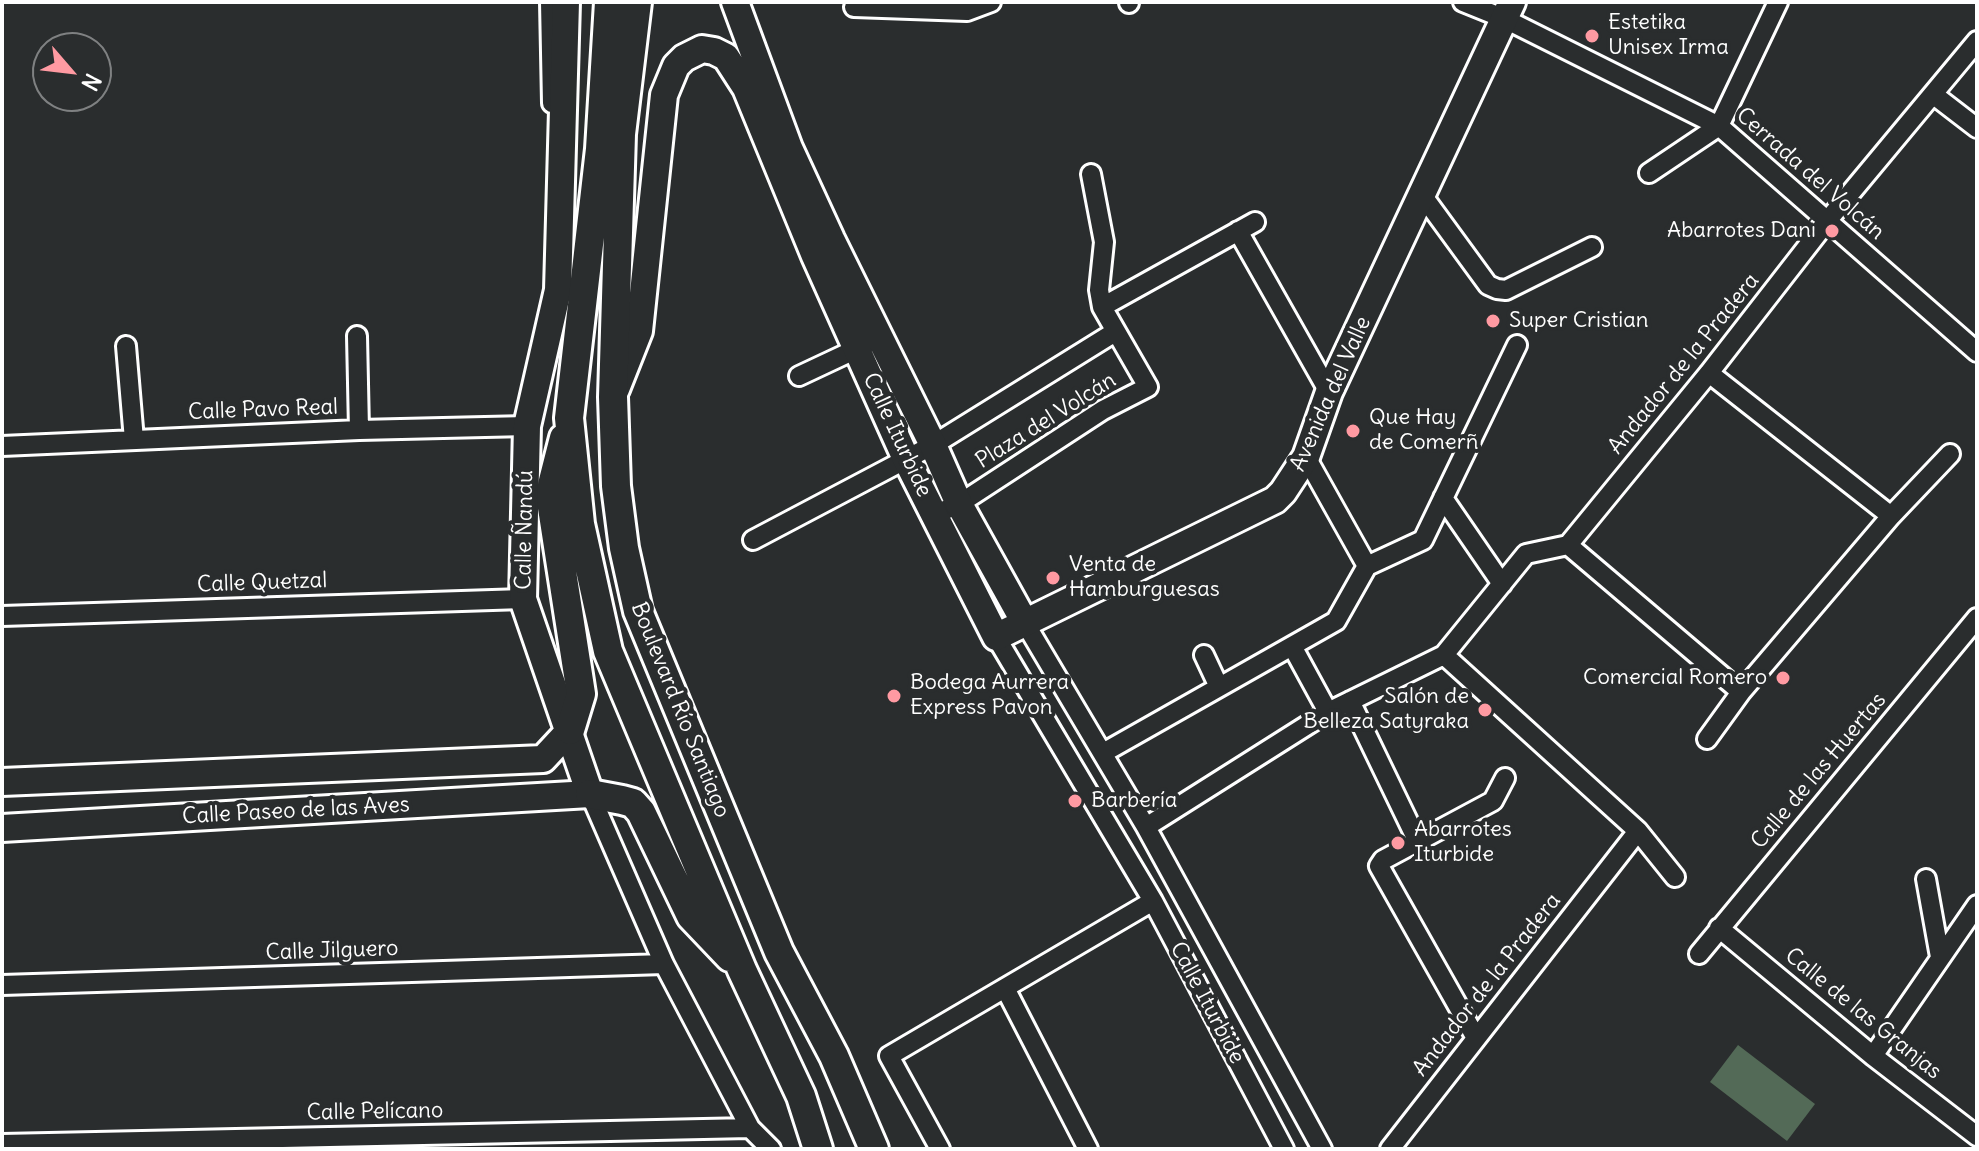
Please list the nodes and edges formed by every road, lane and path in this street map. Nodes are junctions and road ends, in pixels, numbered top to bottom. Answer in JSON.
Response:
{"nodes":[{"id":1,"x":550,"y":2,"type":"edge"},
{"id":2,"x":566,"y":2,"type":"edge"},
{"id":3,"x":609,"y":2,"type":"edge"},
{"id":4,"x":637,"y":2,"type":"edge"},
{"id":5,"x":717,"y":2,"type":"edge"},
{"id":6,"x":735,"y":2,"type":"edge"},
{"id":7,"x":991,"y":2,"type":"edge"},
{"id":8,"x":1463,"y":2,"type":"edge"},
{"id":9,"x":1778,"y":2,"type":"edge"},
{"id":10,"x":854,"y":7,"type":"dead end"},
{"id":11,"x":1508,"y":11,"type":"edge"},
{"id":12,"x":1977,"y":41,"type":"edge"},
{"id":13,"x":754,"y":55,"type":"junction"},
{"id":14,"x":756,"y":85,"type":"junction"},
{"id":15,"x":1934,"y":95,"type":"junction"},
{"id":16,"x":1719,"y":126,"type":"junction"},
{"id":17,"x":1977,"y":128,"type":"edge"},
{"id":18,"x":563,"y":130,"type":"junction"},
{"id":19,"x":1649,"y":173,"type":"dead end"},
{"id":20,"x":1091,"y":174,"type":"dead end"},
{"id":21,"x":1423,"y":196,"type":"junction"},
{"id":22,"x":1828,"y":220,"type":"junction"},
{"id":23,"x":1255,"y":222,"type":"dead end"},
{"id":24,"x":1238,"y":231,"type":"junction"},
{"id":25,"x":1592,"y":247,"type":"dead end"},
{"id":26,"x":1102,"y":307,"type":"junction"},
{"id":27,"x":1115,"y":332,"type":"junction"},
{"id":28,"x":357,"y":336,"type":"dead end"},
{"id":29,"x":868,"y":344,"type":"junction"},
{"id":30,"x":1517,"y":345,"type":"dead end"},
{"id":31,"x":126,"y":346,"type":"dead end"},
{"id":32,"x":1977,"y":352,"type":"edge"},
{"id":33,"x":1709,"y":373,"type":"junction"},
{"id":34,"x":799,"y":376,"type":"dead end"},
{"id":35,"x":1329,"y":392,"type":"junction"},
{"id":36,"x":613,"y":397,"type":"junction"},
{"id":37,"x":569,"y":418,"type":"junction"},
{"id":38,"x":527,"y":426,"type":"junction"},
{"id":39,"x":359,"y":430,"type":"junction"},
{"id":40,"x":134,"y":440,"type":"junction"},
{"id":41,"x":933,"y":445,"type":"junction"},
{"id":42,"x":2,"y":446,"type":"edge"},
{"id":43,"x":1950,"y":454,"type":"dead end"},
{"id":44,"x":1306,"y":457,"type":"junction"},
{"id":45,"x":906,"y":459,"type":"junction"},
{"id":46,"x":1443,"y":498,"type":"junction"},
{"id":47,"x":947,"y":509,"type":"junction"},
{"id":48,"x":1891,"y":516,"type":"junction"},
{"id":49,"x":753,"y":540,"type":"dead end"},
{"id":50,"x":1568,"y":545,"type":"junction"},
{"id":51,"x":1367,"y":566,"type":"junction"},
{"id":52,"x":1502,"y":584,"type":"junction"},
{"id":53,"x":523,"y":599,"type":"junction"},
{"id":54,"x":2,"y":616,"type":"edge"},
{"id":55,"x":1977,"y":618,"type":"edge"},
{"id":56,"x":1025,"y":623,"type":"junction"},
{"id":57,"x":996,"y":637,"type":"junction"},
{"id":58,"x":1292,"y":646,"type":"junction"},
{"id":59,"x":1204,"y":655,"type":"dead end"},
{"id":60,"x":1444,"y":655,"type":"junction"},
{"id":61,"x":1219,"y":687,"type":"junction"},
{"id":62,"x":1741,"y":692,"type":"junction"},
{"id":63,"x":1350,"y":701,"type":"junction"},
{"id":64,"x":1328,"y":712,"type":"junction"},
{"id":65,"x":570,"y":730,"type":"junction"},
{"id":66,"x":1707,"y":739,"type":"dead end"},
{"id":67,"x":1103,"y":753,"type":"junction"},
{"id":68,"x":1505,"y":778,"type":"dead end"},
{"id":69,"x":2,"y":782,"type":"edge"},
{"id":70,"x":590,"y":794,"type":"junction"},
{"id":71,"x":1146,"y":827,"type":"junction"},
{"id":72,"x":2,"y":828,"type":"edge"},
{"id":73,"x":1638,"y":831,"type":"junction"},
{"id":74,"x":1418,"y":842,"type":"junction"},
{"id":75,"x":1675,"y":877,"type":"dead end"},
{"id":76,"x":1926,"y":879,"type":"dead end"},
{"id":77,"x":1153,"y":901,"type":"junction"},
{"id":78,"x":1977,"y":905,"type":"edge"},
{"id":79,"x":1719,"y":928,"type":"junction"},
{"id":80,"x":779,"y":952,"type":"junction"},
{"id":81,"x":1699,"y":954,"type":"dead end"},
{"id":82,"x":1940,"y":957,"type":"junction"},
{"id":83,"x":664,"y":964,"type":"junction"},
{"id":84,"x":742,"y":970,"type":"junction"},
{"id":85,"x":2,"y":985,"type":"edge"},
{"id":86,"x":1005,"y":988,"type":"junction"},
{"id":87,"x":1476,"y":1038,"type":"junction"},
{"id":88,"x":1873,"y":1056,"type":"junction"},
{"id":89,"x":750,"y":1128,"type":"junction"},
{"id":90,"x":1976,"y":1133,"type":"edge"},
{"id":91,"x":2,"y":1144,"type":"edge"},
{"id":92,"x":771,"y":1149,"type":"edge"},
{"id":93,"x":818,"y":1149,"type":"edge"},
{"id":94,"x":874,"y":1149,"type":"edge"},
{"id":95,"x":940,"y":1149,"type":"edge"},
{"id":96,"x":1088,"y":1149,"type":"edge"},
{"id":97,"x":1284,"y":1149,"type":"edge"},
{"id":98,"x":1322,"y":1149,"type":"edge"},
{"id":99,"x":1390,"y":1149,"type":"edge"}],
"edges":[{"from":1,"to":18,"type":"street"},
{"from":2,"to":18,"type":"street","name":"Calle Ñandú"},
{"from":3,"to":37,"type":"main road","name":"Boulevard Río Santiago"},
{"from":4,"to":36,"type":"main road","name":"Boulevard Río Santiago"},
{"from":5,"to":13,"type":"street"},
{"from":6,"to":13,"type":"street","name":"Calle Iturbide"},
{"from":7,"to":10,"type":"street"},
{"from":8,"to":11,"type":"street","name":"Cerrada del Volcán"},
{"from":9,"to":16,"type":"street"},
{"from":11,"to":16,"type":"street","name":"Cerrada del Volcán"},
{"from":11,"to":21,"type":"street","name":"Avenida del Valle"},
{"from":12,"to":15,"type":"street","name":"Andador de la Pradera"},
{"from":13,"to":14,"type":"street","name":"Calle Iturbide"},
{"from":14,"to":29,"type":"street","name":"Calle Iturbide"},
{"from":14,"to":36,"type":"street","name":"Calle Iturbide"},
{"from":15,"to":17,"type":"street"},
{"from":15,"to":22,"type":"street","name":"Andador de la Pradera"},
{"from":16,"to":19,"type":"street"},
{"from":16,"to":22,"type":"street","name":"Cerrada del Volcán"},
{"from":18,"to":38,"type":"street","name":"Calle Ñandú"},
{"from":20,"to":26,"type":"street"},
{"from":21,"to":25,"type":"street"},
{"from":21,"to":35,"type":"street","name":"Avenida del Valle"},
{"from":22,"to":32,"type":"street","name":"Cerrada del Volcán"},
{"from":22,"to":33,"type":"street","name":"Andador de la Pradera"},
{"from":23,"to":24,"type":"street"},
{"from":24,"to":26,"type":"street"},
{"from":24,"to":35,"type":"street"},
{"from":26,"to":27,"type":"street"},
{"from":27,"to":41,"type":"street","name":"Plaza del Volcán"},
{"from":27,"to":47,"type":"street","name":"Plaza del Volcán"},
{"from":28,"to":39,"type":"street"},
{"from":29,"to":34,"type":"street"},
{"from":29,"to":41,"type":"street","name":"Calle Iturbide"},
{"from":29,"to":45,"type":"street","name":"Calle Iturbide"},
{"from":30,"to":46,"type":"street"},
{"from":31,"to":40,"type":"street"},
{"from":33,"to":48,"type":"street"},
{"from":33,"to":50,"type":"street","name":"Andador de la Pradera"},
{"from":35,"to":44,"type":"street","name":"Avenida del Valle"},
{"from":36,"to":80,"type":"main road","name":"Boulevard Río Santiago"},
{"from":37,"to":65,"type":"main road"},
{"from":37,"to":84,"type":"main road","name":"Boulevard Río Santiago"},
{"from":38,"to":39,"type":"street","name":"Calle Pavo Real"},
{"from":38,"to":53,"type":"street","name":"Calle Ñandú"},
{"from":39,"to":40,"type":"street","name":"Calle Pavo Real"},
{"from":40,"to":42,"type":"street","name":"Calle Pavo Real"},
{"from":41,"to":45,"type":"street","name":"Plaza del Volcán"},
{"from":41,"to":47,"type":"street","name":"Calle Iturbide"},
{"from":43,"to":48,"type":"street"},
{"from":44,"to":51,"type":"street"},
{"from":44,"to":56,"type":"street","name":"Avenida del Valle"},
{"from":45,"to":47,"type":"street","name":"Calle Iturbide"},
{"from":45,"to":49,"type":"street","name":"Plaza del Volcán"},
{"from":46,"to":51,"type":"street"},
{"from":46,"to":52,"type":"street"},
{"from":47,"to":56,"type":"street","name":"Calle Iturbide"},
{"from":47,"to":57,"type":"street","name":"Calle Iturbide"},
{"from":48,"to":62,"type":"street"},
{"from":50,"to":52,"type":"street"},
{"from":50,"to":62,"type":"street"},
{"from":51,"to":58,"type":"street"},
{"from":52,"to":60,"type":"street"},
{"from":53,"to":54,"type":"street","name":"Calle Quetzal"},
{"from":53,"to":65,"type":"street","name":"Calle Ñandú"},
{"from":55,"to":79,"type":"street","name":"Calle de las Huertas"},
{"from":56,"to":57,"type":"street","name":"Avenida del Valle"},
{"from":56,"to":67,"type":"street","name":"Calle Iturbide"},
{"from":57,"to":77,"type":"street","name":"Calle Iturbide"},
{"from":58,"to":61,"type":"street"},
{"from":58,"to":64,"type":"street"},
{"from":59,"to":61,"type":"street"},
{"from":60,"to":63,"type":"street"},
{"from":60,"to":73,"type":"street"},
{"from":61,"to":67,"type":"street"},
{"from":62,"to":66,"type":"street"},
{"from":63,"to":64,"type":"street"},
{"from":63,"to":74,"type":"street"},
{"from":64,"to":71,"type":"street"},
{"from":65,"to":69,"type":"street","name":"Calle Paseo de las Aves"},
{"from":65,"to":70,"type":"street","name":"Calle Ñandú"},
{"from":67,"to":71,"type":"street","name":"Calle Iturbide"},
{"from":68,"to":74,"type":"street"},
{"from":70,"to":72,"type":"street","name":"Calle Paseo de las Aves"},
{"from":70,"to":83,"type":"street","name":"Calle Ñandú"},
{"from":70,"to":84,"type":"main road"},
{"from":71,"to":98,"type":"street","name":"Calle Iturbide"},
{"from":73,"to":75,"type":"street"},
{"from":73,"to":87,"type":"street","name":"Andador de la Pradera"},
{"from":74,"to":87,"type":"street"},
{"from":76,"to":82,"type":"street"},
{"from":77,"to":86,"type":"street"},
{"from":77,"to":97,"type":"street","name":"Calle Iturbide"},
{"from":78,"to":82,"type":"street"},
{"from":79,"to":81,"type":"street","name":"Calle de las Huertas"},
{"from":79,"to":88,"type":"street","name":"Calle de las Granjas"},
{"from":80,"to":84,"type":"main road"},
{"from":80,"to":94,"type":"main road","name":"Boulevard Río Santiago"},
{"from":82,"to":88,"type":"street"},
{"from":83,"to":85,"type":"street","name":"Calle Jilguero"},
{"from":83,"to":89,"type":"street","name":"Calle Ñandú"},
{"from":84,"to":93,"type":"main road","name":"Boulevard Río Santiago"},
{"from":86,"to":95,"type":"street"},
{"from":86,"to":96,"type":"street"},
{"from":87,"to":99,"type":"street","name":"Andador de la Pradera"},
{"from":88,"to":90,"type":"street","name":"Calle de las Granjas"},
{"from":89,"to":91,"type":"street","name":"Calle Pelícano"},
{"from":89,"to":92,"type":"street","name":"Calle Ñandú"}]}
